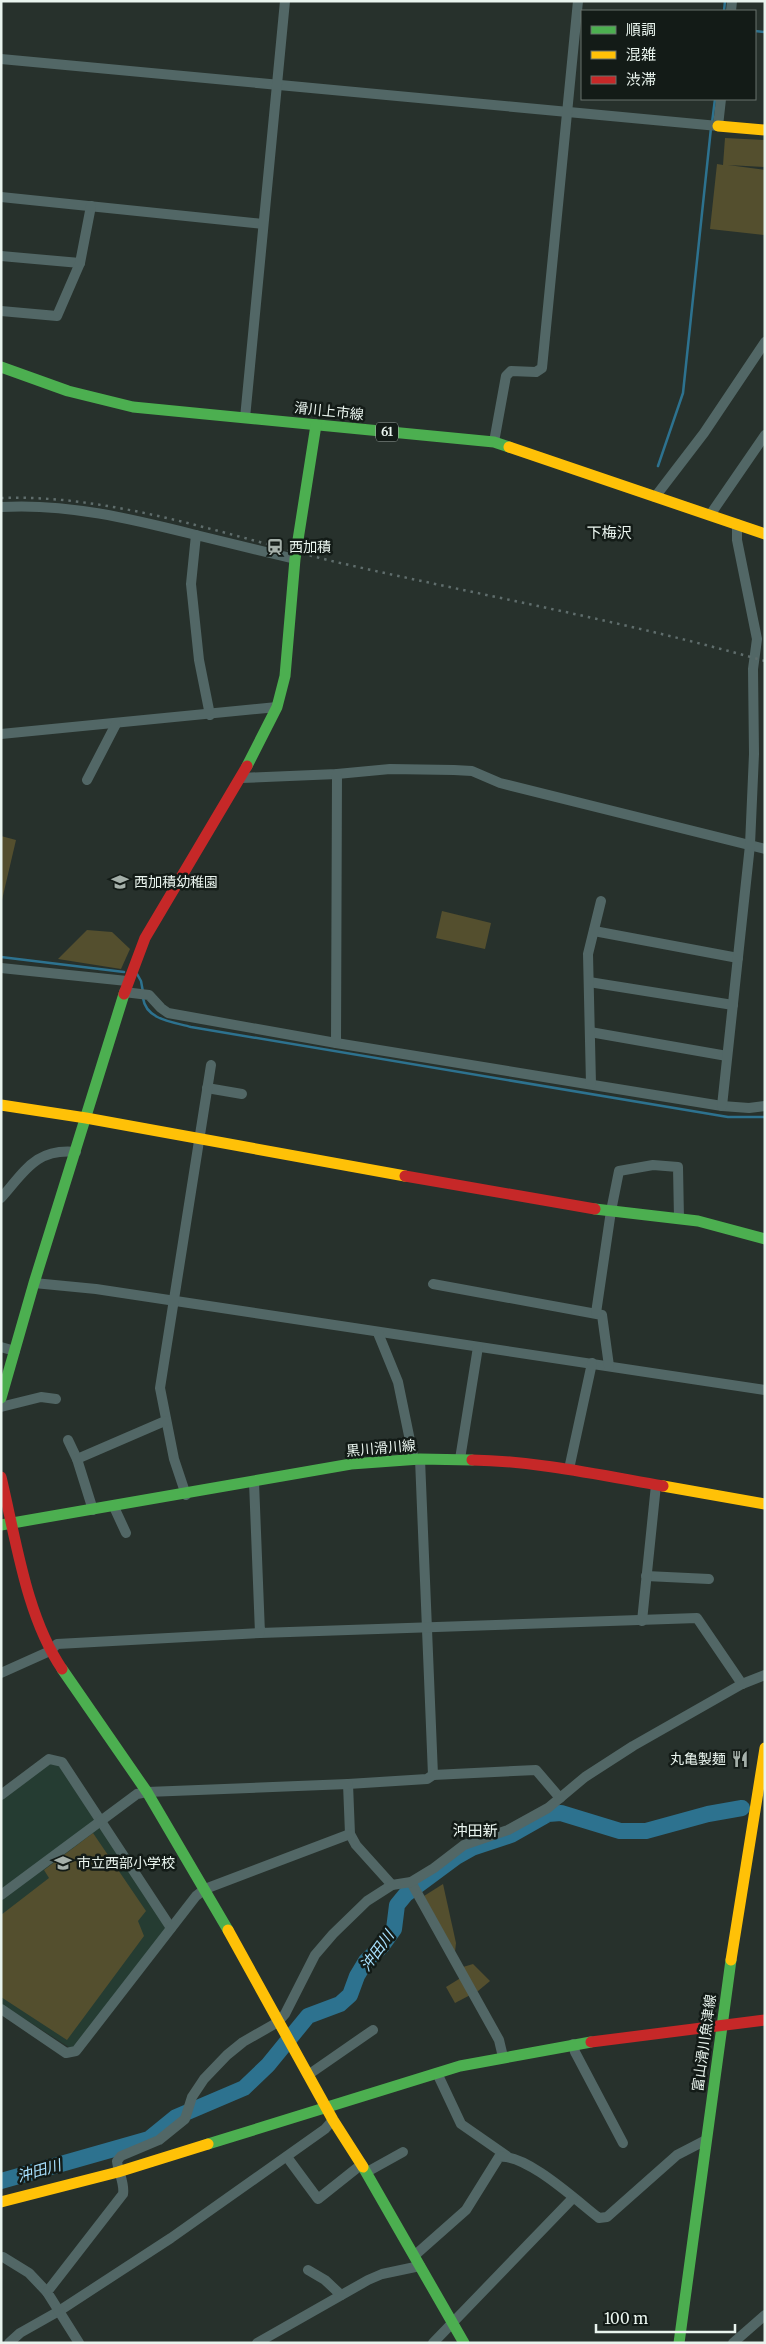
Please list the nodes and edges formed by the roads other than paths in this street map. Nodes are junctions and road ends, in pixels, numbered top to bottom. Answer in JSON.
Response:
{"nodes":[{"id":1,"x":285,"y":1,"type":"edge"},
{"id":2,"x":578,"y":1,"type":"edge"},
{"id":3,"x":1,"y":59,"type":"edge"},
{"id":4,"x":276,"y":86,"type":"junction"},
{"id":5,"x":720,"y":100,"type":"edge"},
{"id":6,"x":566,"y":113,"type":"junction"},
{"id":7,"x":718,"y":126,"type":"junction"},
{"id":8,"x":765,"y":130,"type":"edge"},
{"id":9,"x":1,"y":197,"type":"edge"},
{"id":10,"x":91,"y":206,"type":"junction"},
{"id":11,"x":263,"y":224,"type":"junction"},
{"id":12,"x":1,"y":256,"type":"edge"},
{"id":13,"x":80,"y":263,"type":"junction"},
{"id":14,"x":1,"y":311,"type":"edge"},
{"id":15,"x":765,"y":342,"type":"edge"},
{"id":16,"x":1,"y":367,"type":"edge"},
{"id":17,"x":245,"y":418,"type":"junction"},
{"id":18,"x":316,"y":425,"type":"junction"},
{"id":19,"x":765,"y":435,"type":"edge"},
{"id":20,"x":494,"y":442,"type":"junction"},
{"id":21,"x":656,"y":496,"type":"junction"},
{"id":22,"x":1,"y":507,"type":"edge"},
{"id":23,"x":710,"y":515,"type":"junction"},
{"id":24,"x":737,"y":524,"type":"junction"},
{"id":25,"x":765,"y":534,"type":"edge"},
{"id":26,"x":196,"y":535,"type":"junction"},
{"id":27,"x":295,"y":559,"type":"junction"},
{"id":28,"x":277,"y":708,"type":"junction"},
{"id":29,"x":210,"y":715,"type":"junction"},
{"id":30,"x":116,"y":724,"type":"junction"},
{"id":31,"x":1,"y":734,"type":"edge"},
{"id":32,"x":337,"y":774,"type":"junction"},
{"id":33,"x":241,"y":778,"type":"junction"},
{"id":34,"x":87,"y":780,"type":"dead end"},
{"id":35,"x":750,"y":845,"type":"junction"},
{"id":36,"x":765,"y":849,"type":"edge"},
{"id":37,"x":601,"y":901,"type":"dead end"},
{"id":38,"x":594,"y":931,"type":"junction"},
{"id":39,"x":738,"y":958,"type":"junction"},
{"id":40,"x":1,"y":968,"type":"edge"},
{"id":41,"x":589,"y":982,"type":"junction"},
{"id":42,"x":125,"y":986,"type":"junction"},
{"id":43,"x":733,"y":1005,"type":"junction"},
{"id":44,"x":590,"y":1032,"type":"junction"},
{"id":45,"x":336,"y":1043,"type":"junction"},
{"id":46,"x":727,"y":1056,"type":"junction"},
{"id":47,"x":211,"y":1065,"type":"dead end"},
{"id":48,"x":591,"y":1084,"type":"junction"},
{"id":49,"x":207,"y":1088,"type":"junction"},
{"id":50,"x":242,"y":1094,"type":"dead end"},
{"id":51,"x":1,"y":1105,"type":"edge"},
{"id":52,"x":722,"y":1106,"type":"junction"},
{"id":53,"x":765,"y":1106,"type":"edge"},
{"id":54,"x":86,"y":1118,"type":"junction"},
{"id":55,"x":199,"y":1139,"type":"junction"},
{"id":56,"x":76,"y":1152,"type":"junction"},
{"id":57,"x":1,"y":1198,"type":"edge"},
{"id":58,"x":611,"y":1211,"type":"junction"},
{"id":59,"x":679,"y":1219,"type":"junction"},
{"id":60,"x":765,"y":1240,"type":"edge"},
{"id":61,"x":34,"y":1283,"type":"junction"},
{"id":62,"x":433,"y":1284,"type":"dead end"},
{"id":63,"x":172,"y":1301,"type":"junction"},
{"id":64,"x":596,"y":1313,"type":"junction"},
{"id":65,"x":378,"y":1333,"type":"junction"},
{"id":66,"x":1,"y":1347,"type":"edge"},
{"id":67,"x":478,"y":1347,"type":"junction"},
{"id":68,"x":15,"y":1351,"type":"junction"},
{"id":69,"x":592,"y":1363,"type":"junction"},
{"id":70,"x":609,"y":1366,"type":"junction"},
{"id":71,"x":765,"y":1390,"type":"edge"},
{"id":72,"x":1,"y":1398,"type":"edge"},
{"id":73,"x":56,"y":1398,"type":"dead end"},
{"id":74,"x":1,"y":1407,"type":"edge"},
{"id":75,"x":165,"y":1421,"type":"junction"},
{"id":76,"x":68,"y":1440,"type":"dead end"},
{"id":77,"x":77,"y":1459,"type":"junction"},
{"id":78,"x":417,"y":1460,"type":"junction"},
{"id":79,"x":460,"y":1460,"type":"junction"},
{"id":80,"x":569,"y":1469,"type":"junction"},
{"id":81,"x":1,"y":1477,"type":"edge"},
{"id":82,"x":254,"y":1482,"type":"junction"},
{"id":83,"x":656,"y":1484,"type":"junction"},
{"id":84,"x":186,"y":1494,"type":"junction"},
{"id":85,"x":765,"y":1504,"type":"edge"},
{"id":86,"x":114,"y":1507,"type":"junction"},
{"id":87,"x":93,"y":1510,"type":"junction"},
{"id":88,"x":7,"y":1524,"type":"edge"},
{"id":89,"x":126,"y":1533,"type":"dead end"},
{"id":90,"x":646,"y":1576,"type":"junction"},
{"id":91,"x":709,"y":1579,"type":"dead end"},
{"id":92,"x":642,"y":1621,"type":"junction"},
{"id":93,"x":426,"y":1628,"type":"junction"},
{"id":94,"x":260,"y":1633,"type":"junction"},
{"id":95,"x":50,"y":1651,"type":"junction"},
{"id":96,"x":1,"y":1673,"type":"edge"},
{"id":97,"x":765,"y":1675,"type":"edge"},
{"id":98,"x":742,"y":1684,"type":"junction"},
{"id":99,"x":765,"y":1748,"type":"edge"},
{"id":100,"x":433,"y":1775,"type":"junction"},
{"id":101,"x":348,"y":1784,"type":"junction"},
{"id":102,"x":147,"y":1792,"type":"junction"},
{"id":103,"x":1,"y":1795,"type":"edge"},
{"id":104,"x":560,"y":1798,"type":"junction"},
{"id":105,"x":760,"y":1815,"type":"edge"},
{"id":106,"x":99,"y":1821,"type":"junction"},
{"id":107,"x":350,"y":1834,"type":"junction"},
{"id":108,"x":411,"y":1882,"type":"junction"},
{"id":109,"x":392,"y":1885,"type":"junction"},
{"id":110,"x":205,"y":1889,"type":"junction"},
{"id":111,"x":1,"y":1895,"type":"edge"},
{"id":112,"x":171,"y":1928,"type":"junction"},
{"id":113,"x":1,"y":2009,"type":"edge"},
{"id":114,"x":765,"y":2020,"type":"edge"},
{"id":115,"x":278,"y":2022,"type":"junction"},
{"id":116,"x":721,"y":2026,"type":"junction"},
{"id":117,"x":373,"y":2030,"type":"dead end"},
{"id":118,"x":573,"y":2044,"type":"junction"},
{"id":119,"x":503,"y":2057,"type":"junction"},
{"id":120,"x":437,"y":2073,"type":"junction"},
{"id":121,"x":308,"y":2075,"type":"junction"},
{"id":122,"x":326,"y":2107,"type":"junction"},
{"id":123,"x":333,"y":2120,"type":"junction"},
{"id":124,"x":706,"y":2140,"type":"junction"},
{"id":125,"x":623,"y":2143,"type":"dead end"},
{"id":126,"x":403,"y":2152,"type":"dead end"},
{"id":127,"x":507,"y":2156,"type":"junction"},
{"id":128,"x":287,"y":2157,"type":"junction"},
{"id":129,"x":365,"y":2168,"type":"junction"},
{"id":130,"x":118,"y":2172,"type":"junction"},
{"id":131,"x":572,"y":2198,"type":"junction"},
{"id":132,"x":1,"y":2202,"type":"edge"},
{"id":133,"x":414,"y":2256,"type":"junction"},
{"id":134,"x":3,"y":2257,"type":"dead end"},
{"id":135,"x":420,"y":2266,"type":"junction"},
{"id":136,"x":308,"y":2270,"type":"dead end"},
{"id":137,"x":47,"y":2292,"type":"junction"},
{"id":138,"x":341,"y":2295,"type":"junction"},
{"id":139,"x":59,"y":2311,"type":"junction"},
{"id":140,"x":764,"y":2317,"type":"edge"},
{"id":141,"x":452,"y":2322,"type":"junction"},
{"id":142,"x":9,"y":2343,"type":"edge"},
{"id":143,"x":78,"y":2343,"type":"edge"},
{"id":144,"x":257,"y":2343,"type":"edge"},
{"id":145,"x":433,"y":2343,"type":"edge"},
{"id":146,"x":464,"y":2343,"type":"edge"},
{"id":147,"x":679,"y":2343,"type":"edge"},
{"id":148,"x":733,"y":2343,"type":"edge"}],
"edges":[{"from":1,"to":4,"type":"street"},
{"from":2,"to":6,"type":"street"},
{"from":3,"to":4,"type":"street"},
{"from":4,"to":6,"type":"street"},
{"from":4,"to":11,"type":"street"},
{"from":5,"to":7,"type":"street"},
{"from":6,"to":7,"type":"street"},
{"from":6,"to":20,"type":"street"},
{"from":7,"to":8,"type":"street"},
{"from":9,"to":10,"type":"street"},
{"from":10,"to":11,"type":"street"},
{"from":10,"to":13,"type":"street"},
{"from":11,"to":17,"type":"street"},
{"from":12,"to":13,"type":"street"},
{"from":13,"to":14,"type":"street"},
{"from":15,"to":21,"type":"street"},
{"from":16,"to":17,"type":"street","name":"滑川上市線","number":"61"},
{"from":17,"to":18,"type":"street","name":"滑川上市線","number":"61"},
{"from":18,"to":20,"type":"street","name":"滑川上市線","number":"61"},
{"from":18,"to":27,"type":"street"},
{"from":19,"to":23,"type":"street"},
{"from":20,"to":21,"type":"street","name":"滑川上市線","number":"61"},
{"from":21,"to":23,"type":"street","name":"滑川上市線","number":"61"},
{"from":22,"to":26,"type":"street"},
{"from":23,"to":24,"type":"street","name":"滑川上市線","number":"61"},
{"from":24,"to":25,"type":"street","name":"滑川上市線","number":"61"},
{"from":24,"to":35,"type":"street"},
{"from":26,"to":27,"type":"street"},
{"from":26,"to":29,"type":"street"},
{"from":27,"to":28,"type":"street"},
{"from":28,"to":29,"type":"street"},
{"from":28,"to":33,"type":"street"},
{"from":29,"to":30,"type":"street"},
{"from":30,"to":31,"type":"street"},
{"from":30,"to":34,"type":"street"},
{"from":32,"to":33,"type":"street"},
{"from":32,"to":35,"type":"street"},
{"from":32,"to":45,"type":"street"},
{"from":33,"to":42,"type":"street"},
{"from":35,"to":36,"type":"street"},
{"from":35,"to":39,"type":"street"},
{"from":37,"to":38,"type":"street"},
{"from":38,"to":39,"type":"street"},
{"from":38,"to":41,"type":"street"},
{"from":39,"to":43,"type":"street"},
{"from":40,"to":42,"type":"street"},
{"from":41,"to":43,"type":"street"},
{"from":41,"to":44,"type":"street"},
{"from":42,"to":45,"type":"street"},
{"from":42,"to":54,"type":"street"},
{"from":43,"to":46,"type":"street"},
{"from":44,"to":46,"type":"street"},
{"from":44,"to":48,"type":"street"},
{"from":45,"to":48,"type":"street"},
{"from":46,"to":52,"type":"street"},
{"from":47,"to":49,"type":"street"},
{"from":48,"to":52,"type":"street"},
{"from":49,"to":50,"type":"street"},
{"from":49,"to":55,"type":"street"},
{"from":51,"to":54,"type":"street"},
{"from":52,"to":53,"type":"street"},
{"from":54,"to":55,"type":"street"},
{"from":54,"to":56,"type":"street"},
{"from":55,"to":58,"type":"street"},
{"from":55,"to":63,"type":"street"},
{"from":56,"to":57,"type":"street"},
{"from":56,"to":61,"type":"street"},
{"from":58,"to":59,"type":"street"},
{"from":58,"to":59,"type":"street"},
{"from":58,"to":64,"type":"street"},
{"from":59,"to":60,"type":"street"},
{"from":61,"to":63,"type":"street"},
{"from":61,"to":68,"type":"street"},
{"from":62,"to":64,"type":"street"},
{"from":63,"to":65,"type":"street"},
{"from":63,"to":75,"type":"street"},
{"from":64,"to":70,"type":"street"},
{"from":65,"to":67,"type":"street"},
{"from":65,"to":78,"type":"street"},
{"from":66,"to":68,"type":"street"},
{"from":67,"to":69,"type":"street"},
{"from":67,"to":79,"type":"street"},
{"from":68,"to":72,"type":"street"},
{"from":69,"to":70,"type":"street"},
{"from":69,"to":80,"type":"street"},
{"from":70,"to":71,"type":"street"},
{"from":73,"to":74,"type":"street"},
{"from":75,"to":77,"type":"street"},
{"from":75,"to":84,"type":"street"},
{"from":76,"to":77,"type":"street"},
{"from":77,"to":87,"type":"street"},
{"from":78,"to":79,"type":"street","name":"黒川滑川線"},
{"from":78,"to":82,"type":"street","name":"黒川滑川線"},
{"from":78,"to":93,"type":"street"},
{"from":79,"to":80,"type":"street","name":"黒川滑川線"},
{"from":80,"to":83,"type":"street","name":"黒川滑川線"},
{"from":81,"to":88,"type":"street"},
{"from":82,"to":84,"type":"street","name":"黒川滑川線"},
{"from":82,"to":94,"type":"street"},
{"from":83,"to":85,"type":"street","name":"黒川滑川線"},
{"from":83,"to":90,"type":"street"},
{"from":84,"to":86,"type":"street","name":"黒川滑川線"},
{"from":86,"to":87,"type":"street","name":"黒川滑川線"},
{"from":86,"to":89,"type":"street"},
{"from":87,"to":88,"type":"street","name":"黒川滑川線"},
{"from":88,"to":95,"type":"street"},
{"from":90,"to":91,"type":"street"},
{"from":90,"to":92,"type":"street"},
{"from":92,"to":93,"type":"street"},
{"from":92,"to":98,"type":"street"},
{"from":93,"to":94,"type":"street"},
{"from":93,"to":100,"type":"street"},
{"from":94,"to":95,"type":"street"},
{"from":95,"to":96,"type":"street"},
{"from":95,"to":102,"type":"street"},
{"from":97,"to":98,"type":"street"},
{"from":98,"to":104,"type":"street"},
{"from":99,"to":105,"type":"street","name":"富山滑川魚津線"},
{"from":100,"to":101,"type":"street"},
{"from":100,"to":104,"type":"street"},
{"from":101,"to":102,"type":"street"},
{"from":101,"to":107,"type":"street"},
{"from":102,"to":106,"type":"street"},
{"from":102,"to":110,"type":"street"},
{"from":103,"to":106,"type":"street"},
{"from":104,"to":108,"type":"street"},
{"from":105,"to":116,"type":"street","name":"富山滑川魚津線"},
{"from":106,"to":111,"type":"street"},
{"from":106,"to":112,"type":"street"},
{"from":107,"to":109,"type":"street"},
{"from":107,"to":110,"type":"street"},
{"from":108,"to":109,"type":"street"},
{"from":108,"to":119,"type":"street"},
{"from":109,"to":115,"type":"street"},
{"from":110,"to":112,"type":"street"},
{"from":110,"to":115,"type":"street"},
{"from":112,"to":113,"type":"street"},
{"from":114,"to":116,"type":"street"},
{"from":115,"to":121,"type":"street"},
{"from":115,"to":130,"type":"street"},
{"from":116,"to":118,"type":"street"},
{"from":116,"to":124,"type":"street","name":"富山滑川魚津線"},
{"from":117,"to":121,"type":"street"},
{"from":118,"to":119,"type":"street"},
{"from":118,"to":125,"type":"street"},
{"from":119,"to":120,"type":"street"},
{"from":120,"to":122,"type":"street"},
{"from":120,"to":127,"type":"street"},
{"from":121,"to":122,"type":"street"},
{"from":122,"to":123,"type":"street"},
{"from":122,"to":130,"type":"street"},
{"from":123,"to":128,"type":"street"},
{"from":123,"to":129,"type":"street"},
{"from":124,"to":131,"type":"street"},
{"from":124,"to":147,"type":"street","name":"富山滑川魚津線"},
{"from":126,"to":129,"type":"street"},
{"from":127,"to":131,"type":"street"},
{"from":127,"to":133,"type":"street"},
{"from":128,"to":129,"type":"street"},
{"from":128,"to":139,"type":"street"},
{"from":129,"to":133,"type":"street"},
{"from":130,"to":132,"type":"street"},
{"from":130,"to":137,"type":"street"},
{"from":131,"to":141,"type":"street"},
{"from":133,"to":135,"type":"street"},
{"from":134,"to":137,"type":"street"},
{"from":135,"to":138,"type":"street"},
{"from":135,"to":141,"type":"street"},
{"from":136,"to":138,"type":"street"},
{"from":137,"to":139,"type":"street"},
{"from":138,"to":144,"type":"street"},
{"from":139,"to":142,"type":"street"},
{"from":139,"to":143,"type":"street"},
{"from":140,"to":148,"type":"street"},
{"from":141,"to":145,"type":"street"},
{"from":141,"to":146,"type":"street"}]}
